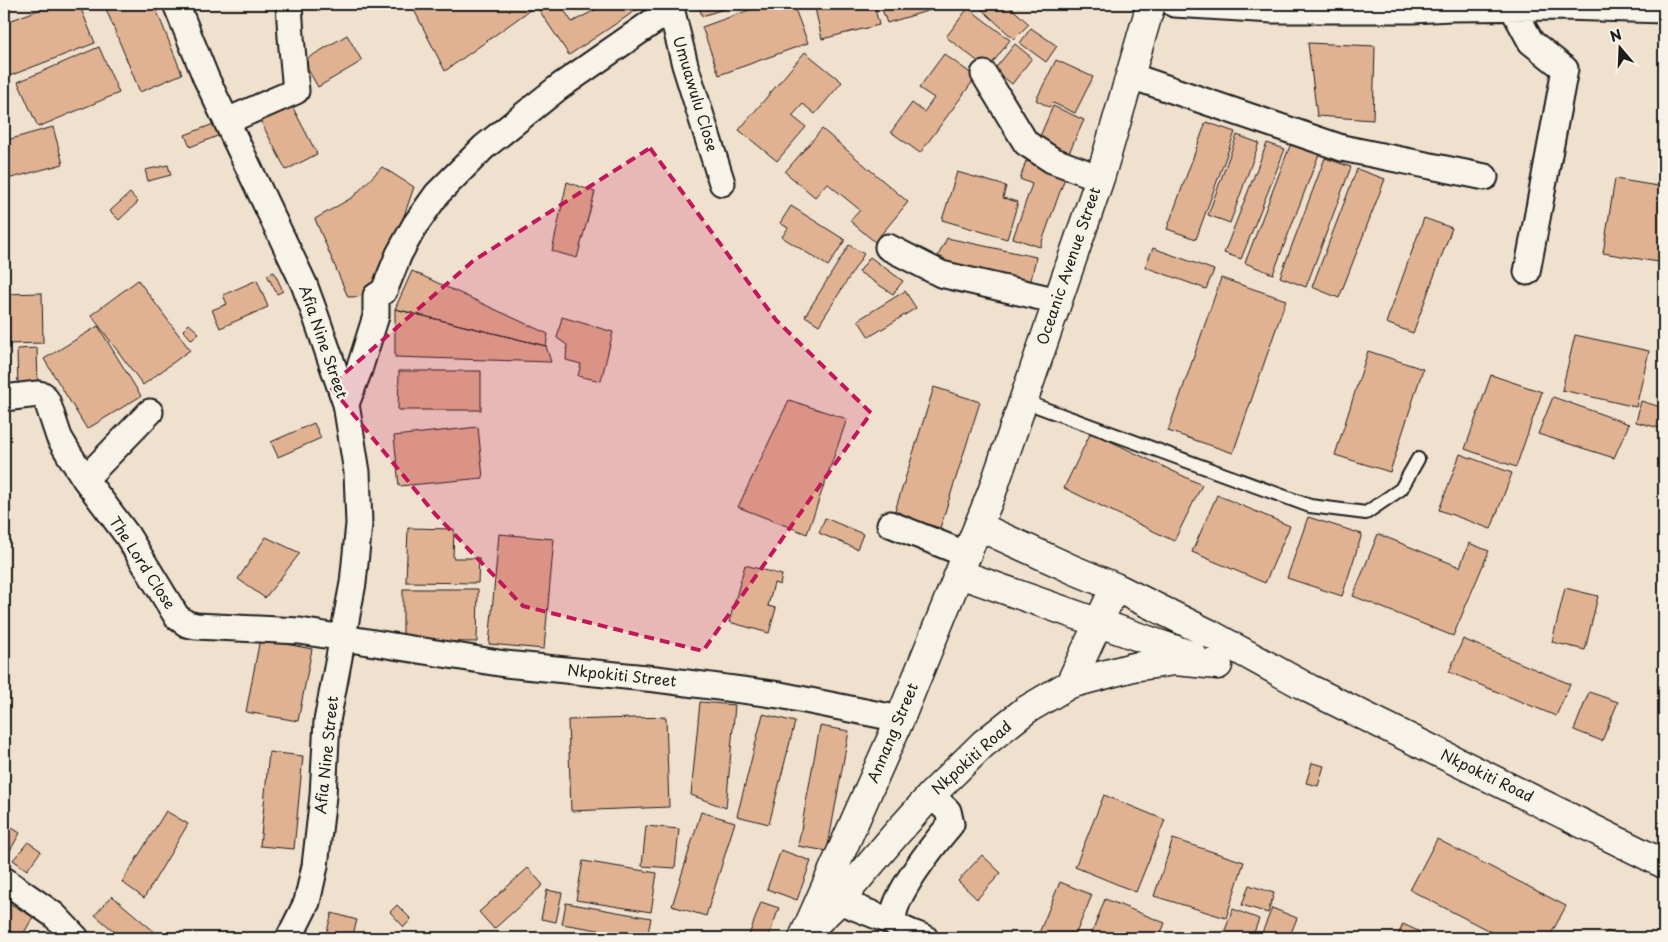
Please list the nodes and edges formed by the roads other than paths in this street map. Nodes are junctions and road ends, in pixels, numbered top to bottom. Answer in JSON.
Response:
{"nodes":[{"id":1,"x":176,"y":4,"type":"edge"},
{"id":2,"x":289,"y":4,"type":"edge"},
{"id":3,"x":1151,"y":4,"type":"edge"},
{"id":4,"x":1174,"y":4,"type":"edge"},
{"id":5,"x":670,"y":6,"type":"edge"},
{"id":6,"x":1451,"y":6,"type":"edge"},
{"id":7,"x":1512,"y":7,"type":"junction"},
{"id":8,"x":1664,"y":10,"type":"edge"},
{"id":9,"x":984,"y":74,"type":"dead end"},
{"id":10,"x":1131,"y":76,"type":"junction"},
{"id":11,"x":227,"y":121,"type":"junction"},
{"id":12,"x":1485,"y":177,"type":"dead end"},
{"id":13,"x":1100,"y":178,"type":"junction"},
{"id":14,"x":722,"y":183,"type":"dead end"},
{"id":15,"x":888,"y":247,"type":"dead end"},
{"id":16,"x":1527,"y":272,"type":"dead end"},
{"id":17,"x":1058,"y":301,"type":"junction"},
{"id":18,"x":4,"y":398,"type":"edge"},
{"id":19,"x":1023,"y":401,"type":"junction"},
{"id":20,"x":346,"y":404,"type":"junction"},
{"id":21,"x":150,"y":412,"type":"dead end"},
{"id":22,"x":1418,"y":460,"type":"dead end"},
{"id":23,"x":85,"y":479,"type":"junction"},
{"id":24,"x":890,"y":524,"type":"dead end"},
{"id":25,"x":978,"y":526,"type":"junction"},
{"id":26,"x":964,"y":565,"type":"junction"},
{"id":27,"x":1115,"y":586,"type":"junction"},
{"id":28,"x":1097,"y":623,"type":"junction"},
{"id":29,"x":344,"y":638,"type":"junction"},
{"id":30,"x":1218,"y":665,"type":"junction"},
{"id":31,"x":1070,"y":684,"type":"junction"},
{"id":32,"x":1310,"y":689,"type":"junction"},
{"id":33,"x":900,"y":719,"type":"junction"},
{"id":34,"x":931,"y":795,"type":"junction"},
{"id":35,"x":1664,"y":864,"type":"edge"},
{"id":36,"x":4,"y":880,"type":"edge"},
{"id":37,"x":839,"y":901,"type":"junction"},
{"id":38,"x":895,"y":923,"type":"junction"},
{"id":39,"x":803,"y":936,"type":"edge"},
{"id":40,"x":76,"y":938,"type":"edge"},
{"id":41,"x":289,"y":938,"type":"edge"},
{"id":42,"x":925,"y":938,"type":"edge"}],
"edges":[{"from":1,"to":11,"type":"street","name":"Afia Nine Street"},
{"from":2,"to":11,"type":"street"},
{"from":3,"to":10,"type":"main road","name":"Oceanic Avenue Street"},
{"from":4,"to":6,"type":"street"},
{"from":5,"to":14,"type":"street","name":"Umuawulu Close"},
{"from":5,"to":20,"type":"street"},
{"from":6,"to":7,"type":"street"},
{"from":7,"to":8,"type":"street"},
{"from":7,"to":16,"type":"street"},
{"from":9,"to":13,"type":"street"},
{"from":10,"to":12,"type":"street"},
{"from":10,"to":13,"type":"main road","name":"Oceanic Avenue Street"},
{"from":11,"to":20,"type":"street","name":"Afia Nine Street"},
{"from":13,"to":17,"type":"main road","name":"Oceanic Avenue Street"},
{"from":15,"to":17,"type":"street"},
{"from":17,"to":19,"type":"main road","name":"Oceanic Avenue Street"},
{"from":18,"to":23,"type":"street","name":"The Lord Close"},
{"from":19,"to":22,"type":"lane"},
{"from":19,"to":25,"type":"main road","name":"Oceanic Avenue Street"},
{"from":20,"to":29,"type":"street","name":"Afia Nine Street"},
{"from":21,"to":23,"type":"street"},
{"from":23,"to":29,"type":"street","name":"The Lord Close"},
{"from":24,"to":26,"type":"street"},
{"from":25,"to":26,"type":"main road","name":"Annang Street"},
{"from":25,"to":27,"type":"main road"},
{"from":26,"to":28,"type":"main road"},
{"from":26,"to":33,"type":"main road","name":"Annang Street"},
{"from":27,"to":28,"type":"main road"},
{"from":27,"to":32,"type":"main road"},
{"from":28,"to":30,"type":"main road"},
{"from":28,"to":31,"type":"main road"},
{"from":29,"to":33,"type":"street","name":"Nkpokiti Street"},
{"from":29,"to":41,"type":"street","name":"Afia Nine Street"},
{"from":30,"to":31,"type":"main road","name":"Nkpokiti Road"},
{"from":30,"to":32,"type":"main road"},
{"from":31,"to":34,"type":"main road","name":"Nkpokiti Road"},
{"from":32,"to":35,"type":"main road","name":"Nkpokiti Road"},
{"from":33,"to":39,"type":"main road","name":"Annang Street"},
{"from":34,"to":37,"type":"main road","name":"Nkpokiti Road"},
{"from":34,"to":38,"type":"street"},
{"from":36,"to":40,"type":"street"},
{"from":37,"to":38,"type":"street"},
{"from":37,"to":39,"type":"main road","name":"Nkpokiti Road"},
{"from":38,"to":42,"type":"street"}]}
